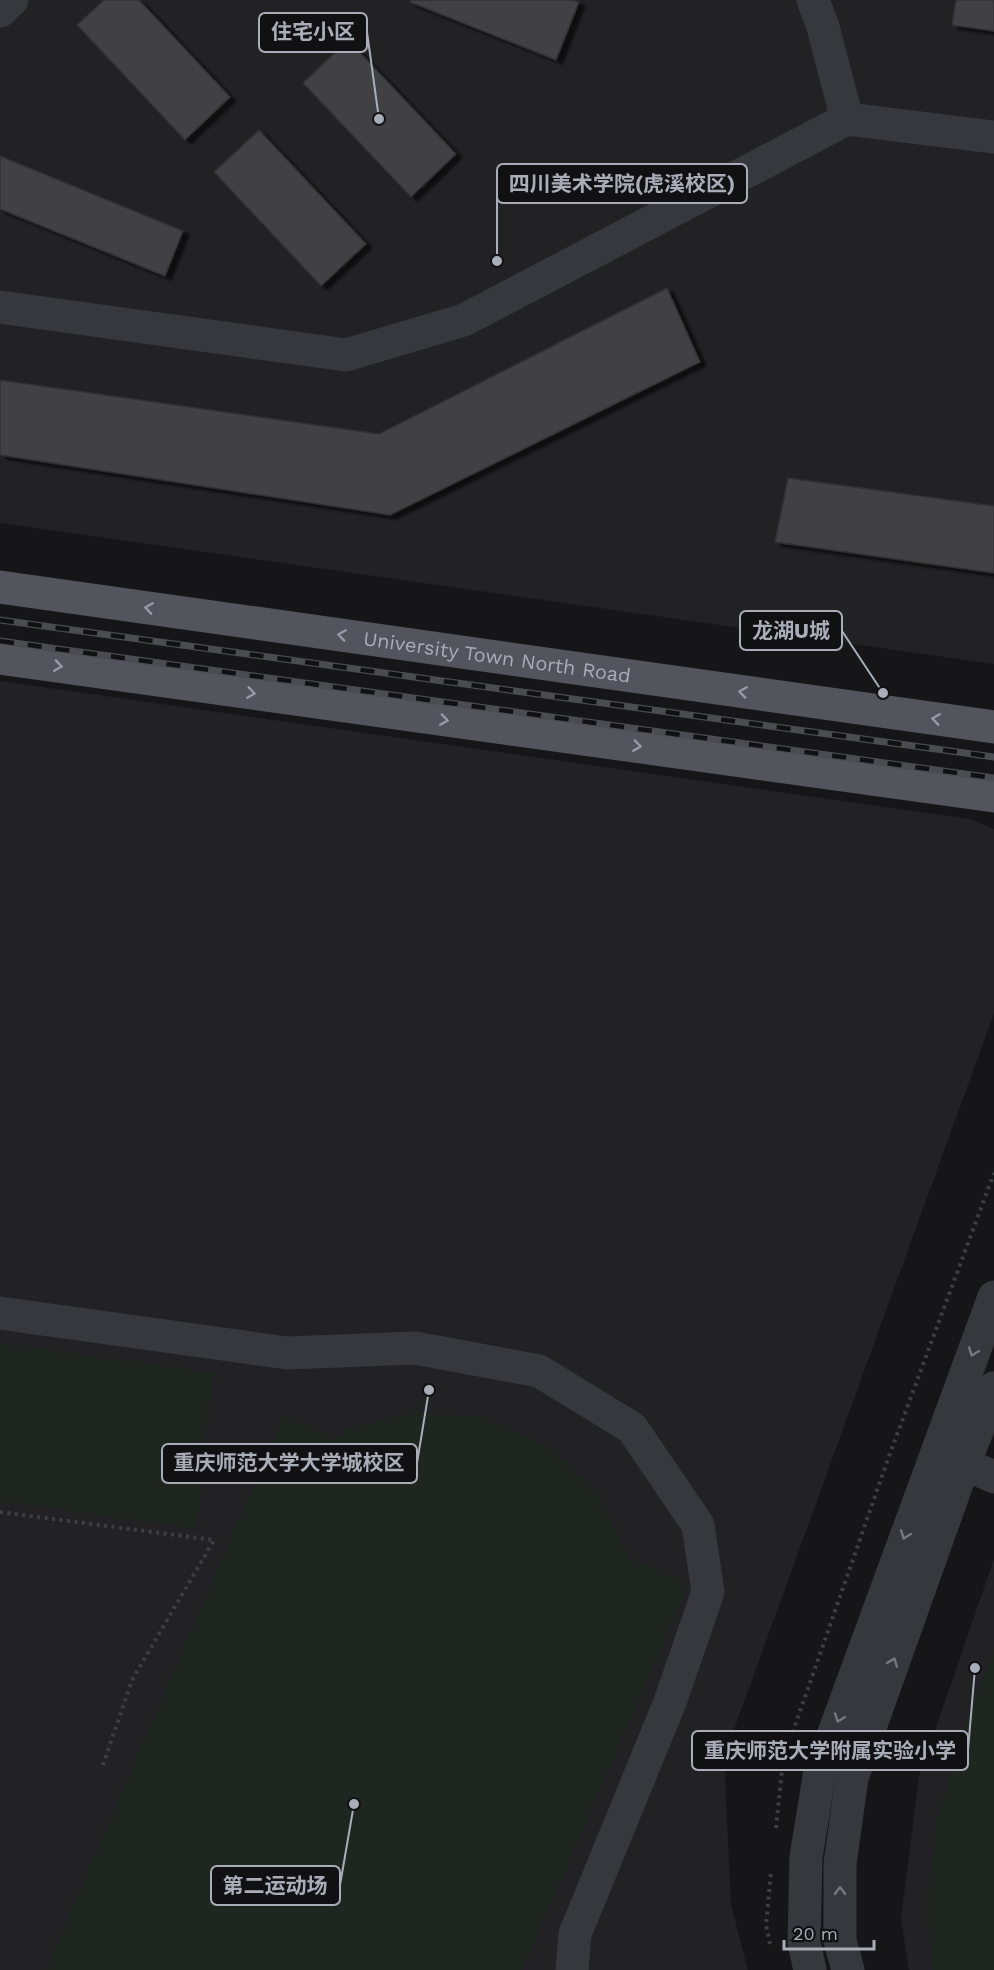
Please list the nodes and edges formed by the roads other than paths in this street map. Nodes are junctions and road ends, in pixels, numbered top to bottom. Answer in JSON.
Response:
{"nodes":[{"id":1,"x":12,"y":0,"type":"edge"},
{"id":2,"x":813,"y":0,"type":"edge"},
{"id":3,"x":0,"y":11,"type":"edge"},
{"id":4,"x":847,"y":119,"type":"junction"},
{"id":5,"x":994,"y":137,"type":"edge"},
{"id":6,"x":0,"y":307,"type":"edge"},
{"id":7,"x":0,"y":587,"type":"edge"},
{"id":8,"x":0,"y":658,"type":"edge"},
{"id":9,"x":994,"y":727,"type":"edge"},
{"id":10,"x":994,"y":796,"type":"edge"},
{"id":11,"x":994,"y":1298,"type":"edge"},
{"id":12,"x":0,"y":1313,"type":"edge"},
{"id":13,"x":994,"y":1388,"type":"edge"},
{"id":14,"x":950,"y":1458,"type":"junction"},
{"id":15,"x":994,"y":1478,"type":"edge"},
{"id":16,"x":572,"y":1970,"type":"edge"},
{"id":17,"x":810,"y":1970,"type":"edge"},
{"id":18,"x":848,"y":1970,"type":"edge"}],
"edges":[{"from":1,"to":3,"type":"street"},
{"from":2,"to":4,"type":"street"},
{"from":4,"to":5,"type":"street"},
{"from":4,"to":6,"type":"street"},
{"from":9,"to":7,"type":"main road","name":"University Town North Road","one_way":true},
{"from":8,"to":10,"type":"main road","one_way":true},
{"from":11,"to":14,"type":"street","one_way":true},
{"from":12,"to":16,"type":"street"},
{"from":13,"to":14,"type":"street"},
{"from":14,"to":15,"type":"street"},
{"from":14,"to":17,"type":"street","one_way":true},
{"from":18,"to":14,"type":"street","one_way":true}]}
